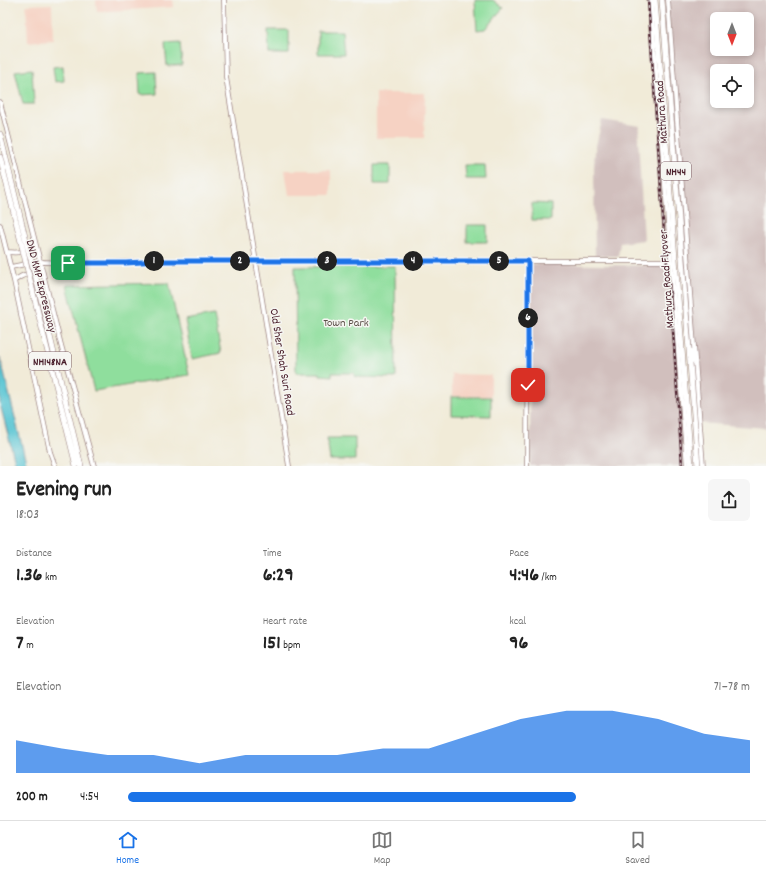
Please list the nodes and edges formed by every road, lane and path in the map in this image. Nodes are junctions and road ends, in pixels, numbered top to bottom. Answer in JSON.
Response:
{"nodes":[{"id":1,"x":224,"y":0,"type":"edge"},
{"id":2,"x":651,"y":0,"type":"edge"},
{"id":3,"x":655,"y":0,"type":"edge"},
{"id":4,"x":662,"y":0,"type":"edge"},
{"id":5,"x":668,"y":0,"type":"edge"},
{"id":6,"x":662,"y":90,"type":"junction"},
{"id":7,"x":0,"y":102,"type":"edge"},
{"id":8,"x":660,"y":124,"type":"junction"},
{"id":9,"x":0,"y":134,"type":"edge"},
{"id":10,"x":0,"y":157,"type":"edge"},
{"id":11,"x":0,"y":225,"type":"edge"},
{"id":12,"x":35,"y":244,"type":"junction"},
{"id":13,"x":25,"y":245,"type":"junction"},
{"id":14,"x":7,"y":252,"type":"junction"},
{"id":15,"x":40,"y":261,"type":"junction"},
{"id":16,"x":255,"y":261,"type":"junction"},
{"id":17,"x":528,"y":261,"type":"junction"},
{"id":18,"x":670,"y":261,"type":"junction"},
{"id":19,"x":11,"y":267,"type":"junction"},
{"id":20,"x":43,"y":273,"type":"junction"},
{"id":21,"x":33,"y":279,"type":"junction"},
{"id":22,"x":14,"y":281,"type":"junction"},
{"id":23,"x":688,"y":342,"type":"junction"},
{"id":24,"x":695,"y":362,"type":"junction"},
{"id":25,"x":55,"y":466,"type":"edge"},
{"id":26,"x":76,"y":466,"type":"edge"},
{"id":27,"x":81,"y":466,"type":"edge"},
{"id":28,"x":94,"y":466,"type":"edge"},
{"id":29,"x":289,"y":466,"type":"edge"},
{"id":30,"x":527,"y":466,"type":"edge"},
{"id":31,"x":687,"y":466,"type":"edge"},
{"id":32,"x":691,"y":466,"type":"edge"},
{"id":33,"x":698,"y":466,"type":"edge"},
{"id":34,"x":703,"y":466,"type":"edge"}],
"edges":[{"from":1,"to":16,"type":"street","name":"Old Sher Shah Suri Road"},
{"from":2,"to":8,"type":"street"},
{"from":3,"to":6,"type":"highway","name":"Mathura Road","number":"NH44"},
{"from":4,"to":23,"type":"highway","name":"Mathura Road","number":"NH44"},
{"from":5,"to":24,"type":"street"},
{"from":6,"to":8,"type":"highway"},
{"from":6,"to":32,"type":"highway","name":"Mathura Road Flyover","number":"NH44"},
{"from":7,"to":12,"type":"street"},
{"from":8,"to":18,"type":"street"},
{"from":9,"to":13,"type":"highway","name":"DND KMP Expressway","number":"NH148NA"},
{"from":10,"to":13,"type":"highway","name":"DND KMP Expressway","number":"NH148NA"},
{"from":11,"to":14,"type":"street"},
{"from":12,"to":14,"type":"street"},
{"from":12,"to":15,"type":"street"},
{"from":13,"to":21,"type":"highway","name":"DND KMP Expressway","number":"NH148NA","bridge":true},
{"from":14,"to":19,"type":"street"},
{"from":15,"to":16,"type":"street"},
{"from":15,"to":19,"type":"street"},
{"from":15,"to":20,"type":"street"},
{"from":16,"to":17,"type":"street"},
{"from":16,"to":29,"type":"street","name":"Old Sher Shah Suri Road"},
{"from":17,"to":18,"type":"street"},
{"from":17,"to":30,"type":"street"},
{"from":18,"to":31,"type":"street"},
{"from":19,"to":22,"type":"street"},
{"from":20,"to":22,"type":"street"},
{"from":20,"to":28,"type":"street"},
{"from":21,"to":26,"type":"highway","name":"DND KMP Expressway","number":"NH148NA"},
{"from":21,"to":27,"type":"highway","name":"DND KMP Expressway","number":"NH148NA"},
{"from":22,"to":25,"type":"street"},
{"from":23,"to":24,"type":"highway"},
{"from":23,"to":33,"type":"highway","number":"NH44"},
{"from":24,"to":34,"type":"street"}]}
